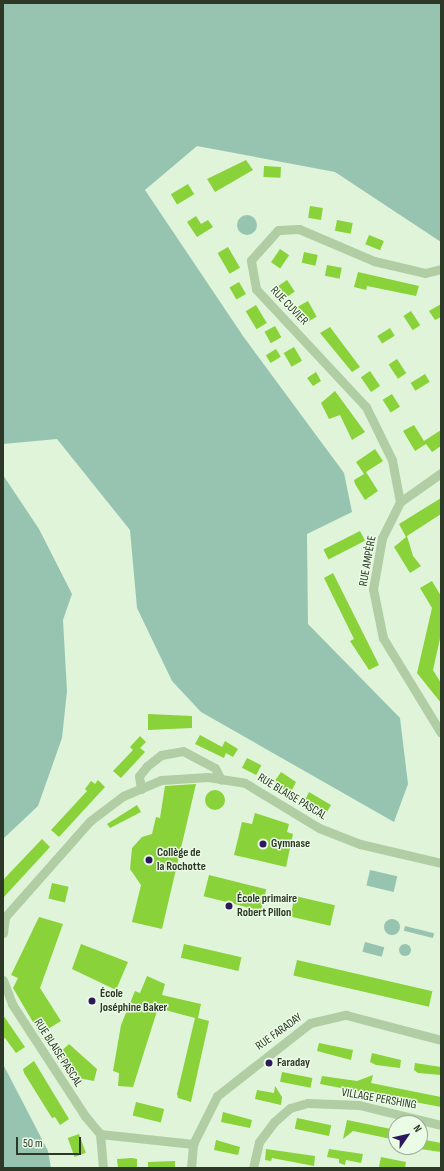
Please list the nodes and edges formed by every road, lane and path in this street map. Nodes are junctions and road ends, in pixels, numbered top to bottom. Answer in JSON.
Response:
{"nodes":[{"id":1,"x":441,"y":269,"type":"edge"},
{"id":2,"x":441,"y":473,"type":"edge"},
{"id":3,"x":400,"y":502,"type":"junction"},
{"id":4,"x":441,"y":733,"type":"edge"},
{"id":5,"x":221,"y":780,"type":"junction"},
{"id":6,"x":141,"y":789,"type":"junction"},
{"id":7,"x":441,"y":863,"type":"edge"},
{"id":8,"x":4,"y":918,"type":"edge"},
{"id":9,"x":3,"y":933,"type":"edge"},
{"id":10,"x":3,"y":980,"type":"edge"},
{"id":11,"x":5,"y":989,"type":"edge"},
{"id":12,"x":441,"y":1040,"type":"edge"},
{"id":13,"x":441,"y":1125,"type":"edge"},
{"id":14,"x":100,"y":1134,"type":"junction"},
{"id":15,"x":193,"y":1144,"type":"junction"},
{"id":16,"x":103,"y":1168,"type":"edge"},
{"id":17,"x":190,"y":1168,"type":"edge"},
{"id":18,"x":254,"y":1168,"type":"edge"}],
"edges":[{"from":1,"to":3,"type":"street","name":"RUE CUVIER"},
{"from":2,"to":3,"type":"street","name":"RUE AMPÈRE"},
{"from":3,"to":4,"type":"street","name":"RUE AMPÈRE"},
{"from":5,"to":6,"type":"street","name":"RUE BLAISE PASCAL"},
{"from":5,"to":6,"type":"street"},
{"from":5,"to":7,"type":"street","name":"RUE BLAISE PASCAL"},
{"from":6,"to":8,"type":"street","name":"RUE BLAISE PASCAL"},
{"from":8,"to":9,"type":"street","name":"RUE BLAISE PASCAL"},
{"from":10,"to":11,"type":"street","name":"RUE BLAISE PASCAL"},
{"from":11,"to":14,"type":"street","name":"RUE BLAISE PASCAL"},
{"from":12,"to":15,"type":"street","name":"RUE FARADAY"},
{"from":13,"to":18,"type":"street","name":"VILLAGE PERSHING"},
{"from":14,"to":15,"type":"street"},
{"from":14,"to":16,"type":"street"},
{"from":15,"to":17,"type":"street","name":"RUE FARADAY"}]}
